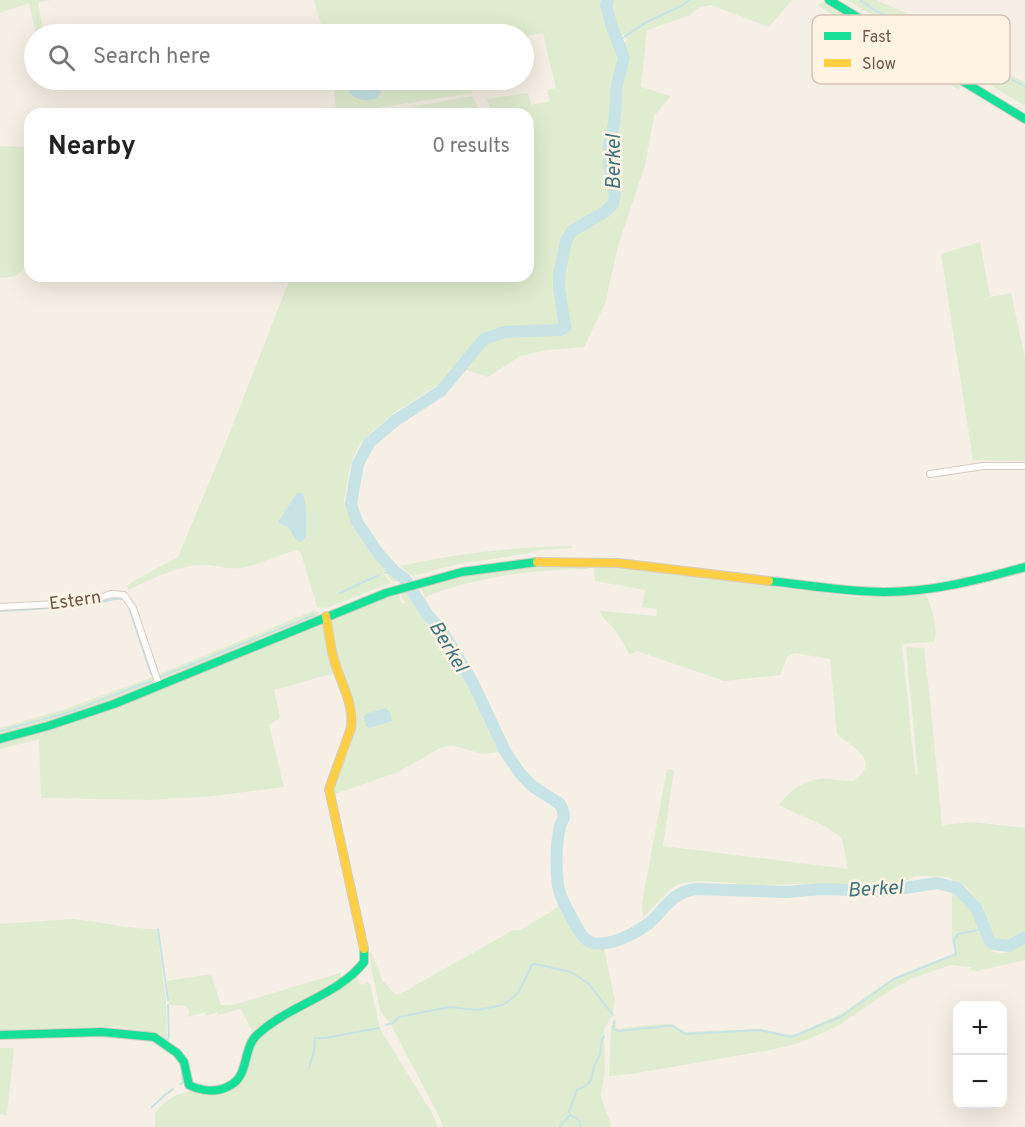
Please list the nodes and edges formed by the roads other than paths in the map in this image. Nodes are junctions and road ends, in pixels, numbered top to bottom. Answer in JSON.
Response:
{"nodes":[{"id":1,"x":829,"y":0,"type":"edge"},
{"id":2,"x":854,"y":15,"type":"edge"},
{"id":3,"x":967,"y":84,"type":"edge"},
{"id":4,"x":1025,"y":119,"type":"edge"},
{"id":5,"x":1025,"y":466,"type":"edge"},
{"id":6,"x":930,"y":474,"type":"dead end"},
{"id":7,"x":1025,"y":567,"type":"edge"},
{"id":8,"x":0,"y":607,"type":"edge"},
{"id":9,"x":326,"y":616,"type":"junction"},
{"id":10,"x":159,"y":685,"type":"junction"},
{"id":11,"x":0,"y":739,"type":"edge"},
{"id":12,"x":0,"y":1035,"type":"edge"}],
"edges":[{"from":1,"to":2,"type":"street"},
{"from":3,"to":4,"type":"street"},
{"from":5,"to":6,"type":"street"},
{"from":7,"to":9,"type":"street"},
{"from":8,"to":10,"type":"street","name":"Estern"},
{"from":9,"to":10,"type":"street"},
{"from":9,"to":12,"type":"street"},
{"from":10,"to":11,"type":"street"}]}
